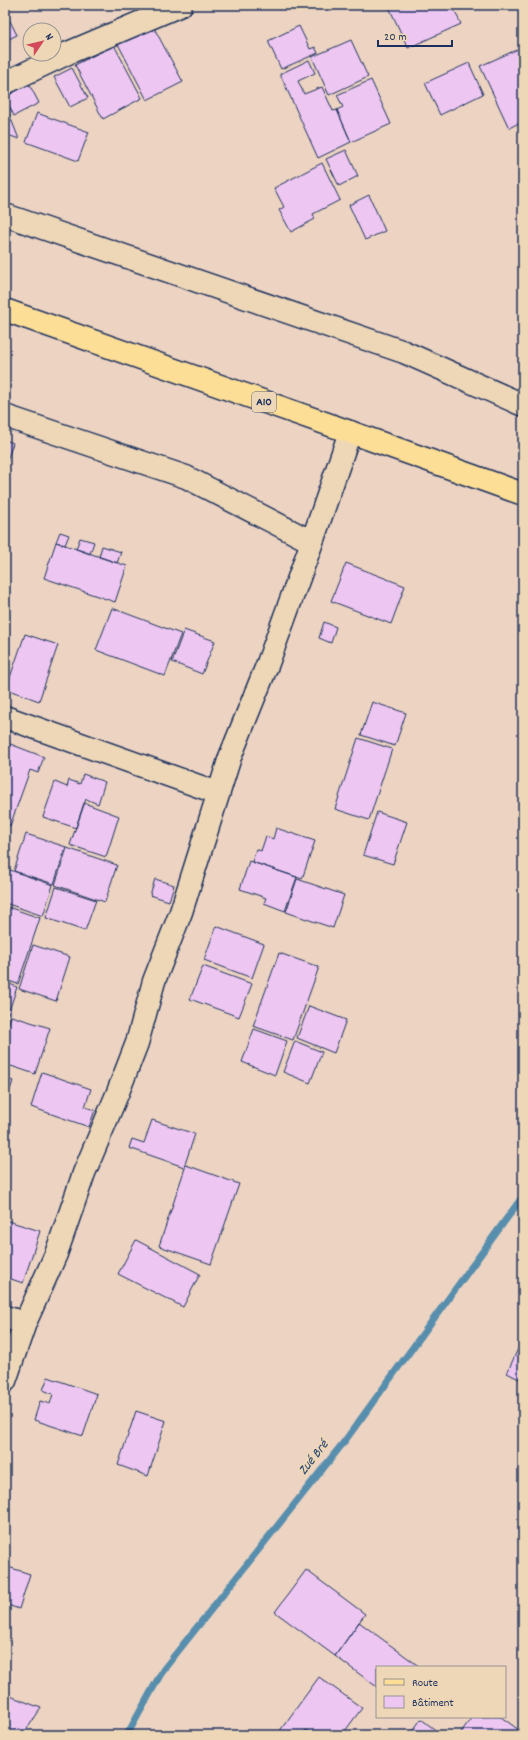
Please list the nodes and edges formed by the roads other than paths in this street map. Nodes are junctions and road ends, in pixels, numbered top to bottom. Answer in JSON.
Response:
{"nodes":[{"id":1,"x":181,"y":5,"type":"edge"},
{"id":2,"x":5,"y":83,"type":"edge"},
{"id":3,"x":5,"y":215,"type":"edge"},
{"id":4,"x":5,"y":310,"type":"edge"},
{"id":5,"x":523,"y":404,"type":"edge"},
{"id":6,"x":5,"y":416,"type":"edge"},
{"id":7,"x":350,"y":432,"type":"junction"},
{"id":8,"x":523,"y":494,"type":"edge"},
{"id":9,"x":312,"y":542,"type":"junction"},
{"id":10,"x":5,"y":718,"type":"edge"},
{"id":11,"x":218,"y":793,"type":"junction"},
{"id":12,"x":15,"y":1320,"type":"edge"},
{"id":13,"x":5,"y":1381,"type":"edge"}],
"edges":[{"from":1,"to":2,"type":"street"},
{"from":3,"to":5,"type":"street"},
{"from":4,"to":7,"type":"main road","number":"A10"},
{"from":6,"to":9,"type":"street"},
{"from":7,"to":8,"type":"main road","number":"A10"},
{"from":7,"to":9,"type":"street"},
{"from":9,"to":11,"type":"street"},
{"from":10,"to":11,"type":"street"},
{"from":11,"to":12,"type":"street"},
{"from":12,"to":13,"type":"street"}]}
